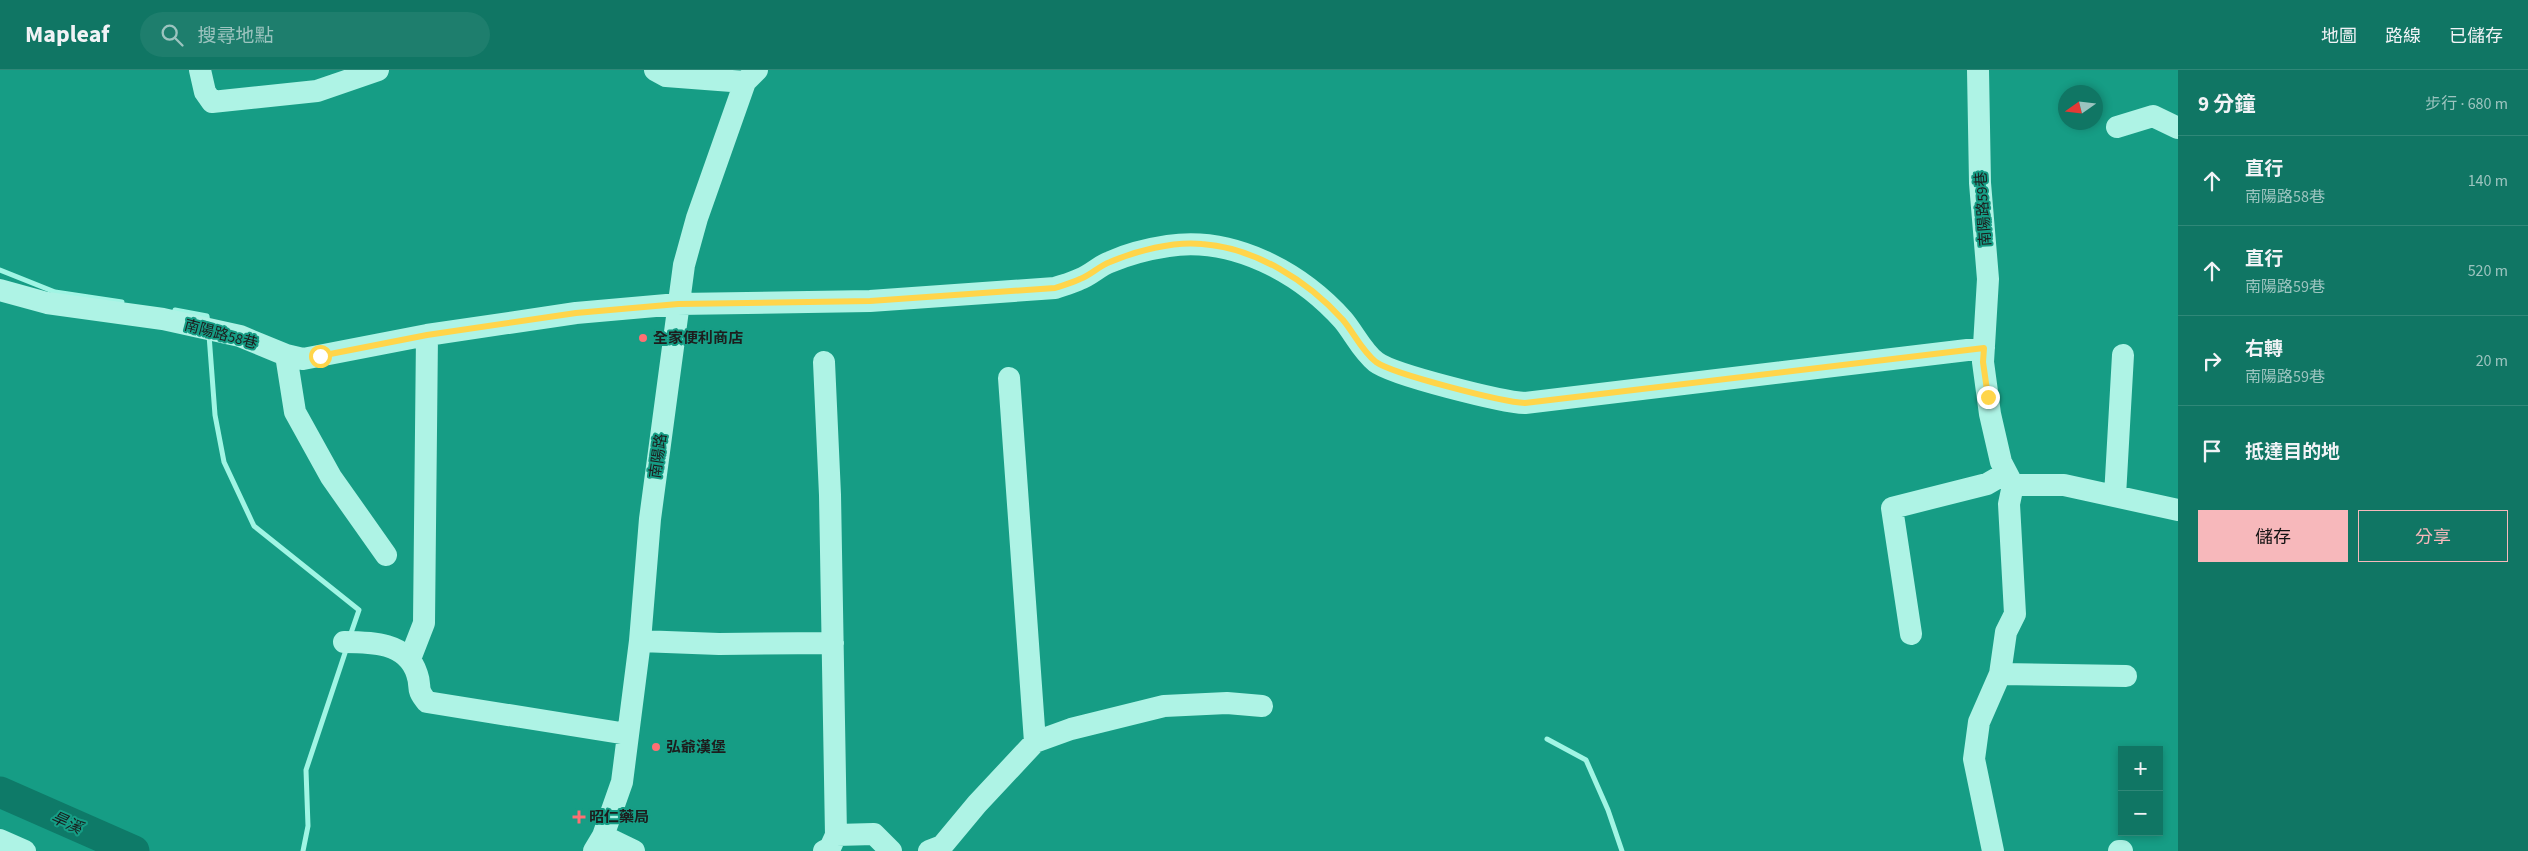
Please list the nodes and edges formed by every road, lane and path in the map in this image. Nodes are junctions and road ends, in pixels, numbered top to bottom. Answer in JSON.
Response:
{"nodes":[{"id":1,"x":200,"y":70,"type":"edge"},
{"id":2,"x":378,"y":70,"type":"edge"},
{"id":3,"x":655,"y":70,"type":"edge"},
{"id":4,"x":1978,"y":70,"type":"edge"},
{"id":5,"x":751,"y":76,"type":"edge"},
{"id":6,"x":2117,"y":127,"type":"dead end"},
{"id":7,"x":2178,"y":128,"type":"edge"},
{"id":8,"x":0,"y":290,"type":"edge"},
{"id":9,"x":678,"y":304,"type":"junction"},
{"id":10,"x":427,"y":335,"type":"junction"},
{"id":11,"x":1984,"y":348,"type":"junction"},
{"id":12,"x":286,"y":355,"type":"junction"},
{"id":13,"x":2123,"y":355,"type":"dead end"},
{"id":14,"x":824,"y":362,"type":"dead end"},
{"id":15,"x":1009,"y":378,"type":"dead end"},
{"id":16,"x":2009,"y":479,"type":"junction"},
{"id":17,"x":2115,"y":496,"type":"junction"},
{"id":18,"x":2178,"y":510,"type":"edge"},
{"id":19,"x":386,"y":555,"type":"dead end"},
{"id":20,"x":1911,"y":634,"type":"dead end"},
{"id":21,"x":640,"y":641,"type":"junction"},
{"id":22,"x":344,"y":642,"type":"dead end"},
{"id":23,"x":833,"y":643,"type":"junction"},
{"id":24,"x":410,"y":659,"type":"junction"},
{"id":25,"x":2000,"y":674,"type":"junction"},
{"id":26,"x":2126,"y":676,"type":"dead end"},
{"id":27,"x":1262,"y":706,"type":"dead end"},
{"id":28,"x":627,"y":734,"type":"junction"},
{"id":29,"x":1034,"y":742,"type":"junction"},
{"id":30,"x":0,"y":840,"type":"edge"},
{"id":31,"x":830,"y":843,"type":"edge"},
{"id":32,"x":598,"y":844,"type":"edge"},
{"id":33,"x":25,"y":851,"type":"edge"},
{"id":34,"x":634,"y":851,"type":"edge"},
{"id":35,"x":891,"y":851,"type":"edge"},
{"id":36,"x":929,"y":851,"type":"edge"},
{"id":37,"x":1993,"y":851,"type":"edge"}],
"edges":[{"from":1,"to":2,"type":"street"},
{"from":3,"to":5,"type":"street"},
{"from":4,"to":11,"type":"street","name":"南陽路59巷"},
{"from":5,"to":9,"type":"street","name":"南陽路"},
{"from":6,"to":7,"type":"street"},
{"from":8,"to":12,"type":"street","name":"南陽路58巷"},
{"from":9,"to":10,"type":"street","name":"南陽路58巷"},
{"from":9,"to":11,"type":"street"},
{"from":9,"to":21,"type":"street","name":"南陽路"},
{"from":10,"to":12,"type":"street","name":"南陽路58巷"},
{"from":10,"to":24,"type":"street"},
{"from":11,"to":16,"type":"street","name":"南陽路59巷"},
{"from":12,"to":19,"type":"street"},
{"from":13,"to":17,"type":"street"},
{"from":14,"to":23,"type":"street"},
{"from":15,"to":29,"type":"street"},
{"from":16,"to":17,"type":"street"},
{"from":16,"to":20,"type":"street"},
{"from":16,"to":25,"type":"street"},
{"from":17,"to":18,"type":"street"},
{"from":21,"to":23,"type":"street"},
{"from":21,"to":28,"type":"street","name":"南陽路"},
{"from":22,"to":24,"type":"street"},
{"from":23,"to":31,"type":"street"},
{"from":24,"to":28,"type":"street"},
{"from":25,"to":26,"type":"street"},
{"from":25,"to":37,"type":"street"},
{"from":27,"to":29,"type":"street"},
{"from":28,"to":32,"type":"street","name":"南陽路"},
{"from":29,"to":36,"type":"street"},
{"from":30,"to":33,"type":"street"},
{"from":31,"to":35,"type":"street"},
{"from":32,"to":34,"type":"street"}]}
